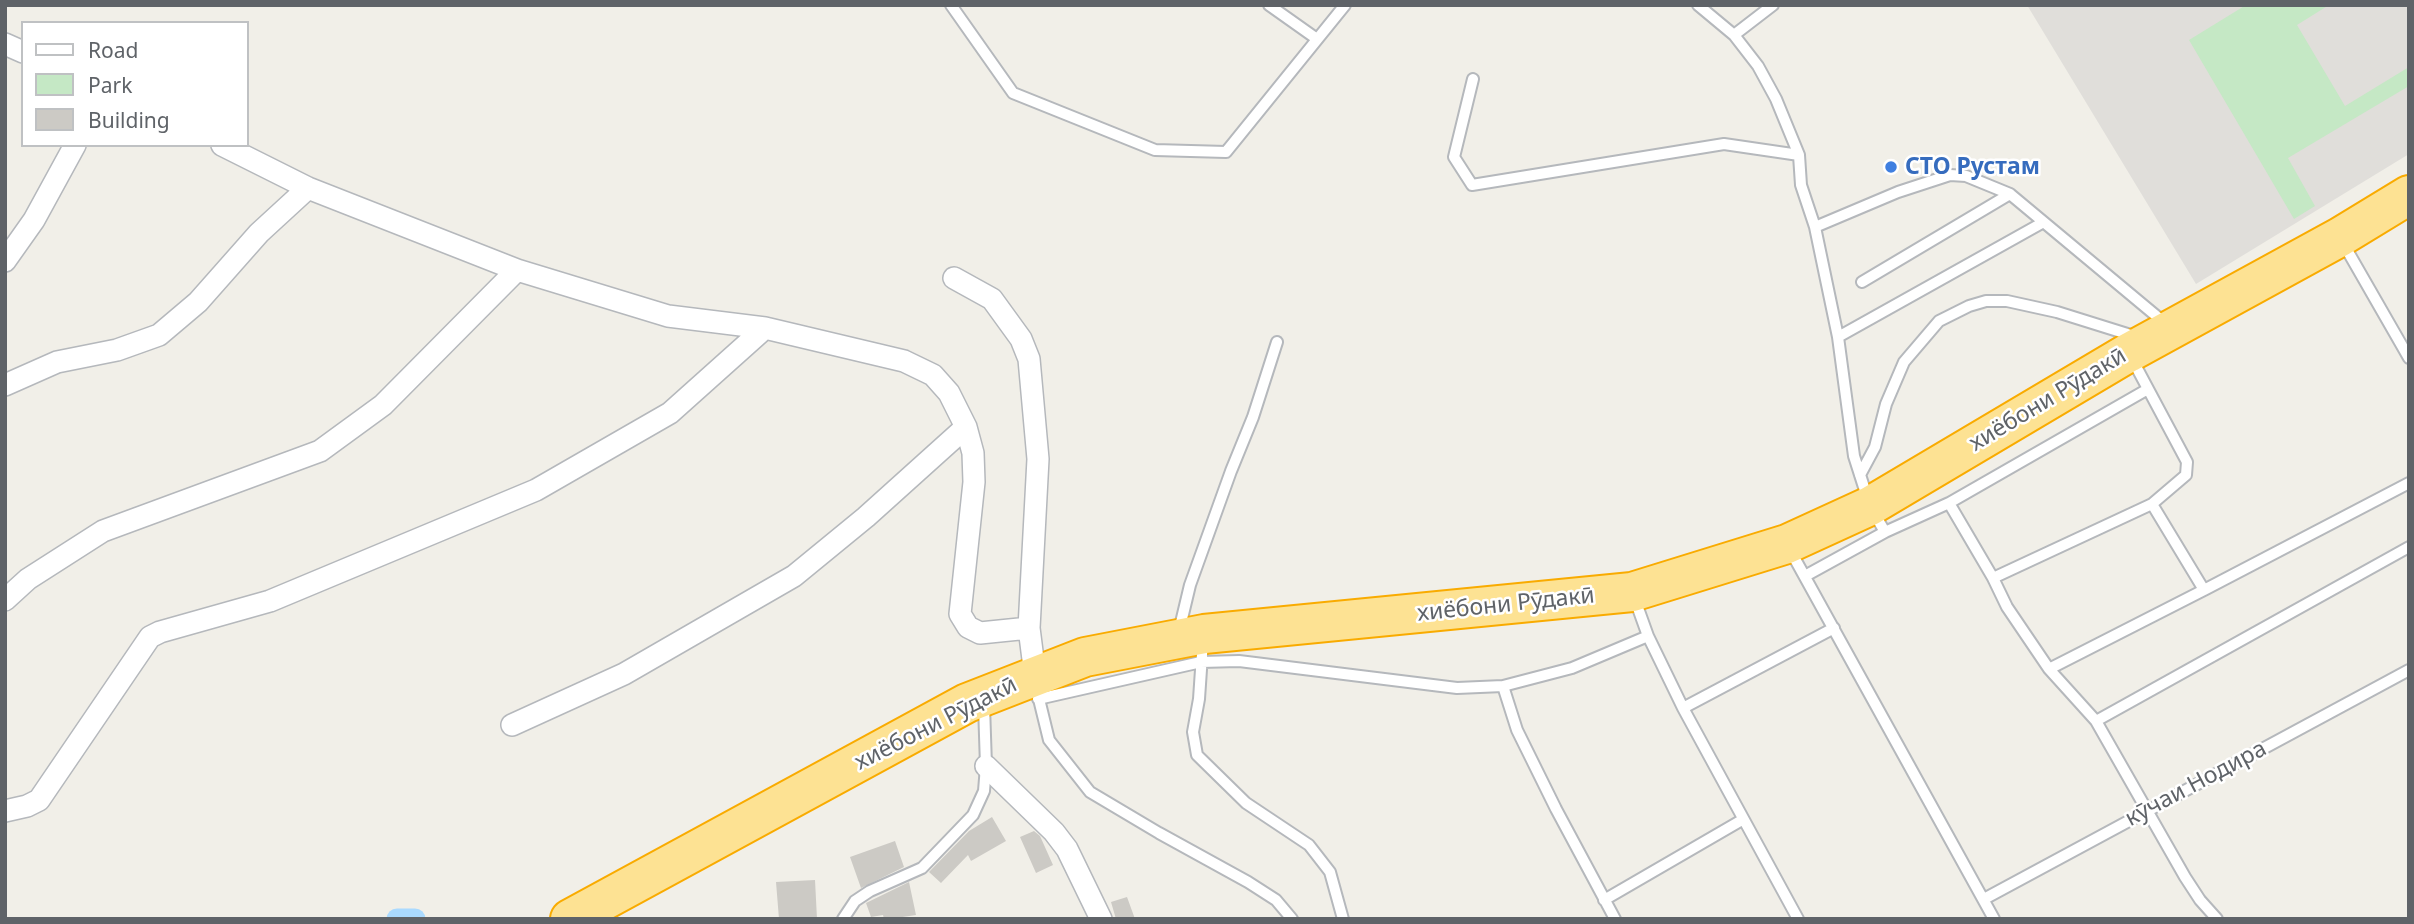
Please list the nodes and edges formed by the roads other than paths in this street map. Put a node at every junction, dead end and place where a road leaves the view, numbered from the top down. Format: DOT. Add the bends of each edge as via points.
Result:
graph roads {
  1 [pos="951,5"];
  2 [pos="1269,5"];
  3 [pos="1345,5"];
  4 [pos="1698,5"];
  5 [pos="1773,5"];
  6 [pos="1734,35"];
  7 [pos="1317,39"];
  8 [pos="5,44"];
  9 [pos="21,51"];
  10 [pos="1473,79"];
  11 [pos="74,147"];
  12 [pos="226,147"];
  13 [pos="1799,155"];
  14 [pos="308,188"];
  15 [pos="2010,194"];
  16 [pos="2409,195"];
  17 [pos="2042,223"];
  18 [pos="1815,227"];
  19 [pos="2340,237"];
  20 [pos="5,261"];
  21 [pos="517,270"];
  22 [pos="954,278"];
  23 [pos="1862,282"];
  24 [pos="765,328"];
  25 [pos="1838,337"];
  26 [pos="2150,340"];
  27 [pos="1277,342"];
  28 [pos="2409,358"];
  29 [pos="5,384"];
  30 [pos="2148,389"];
  31 [pos="966,427"];
  32 [pos="2409,483"];
  33 [pos="1949,503"];
  34 [pos="1872,504"];
  35 [pos="2152,504"];
  36 [pos="2409,547"];
  37 [pos="1796,560"];
  38 [pos="1993,578"];
  39 [pos="2204,590"];
  40 [pos="1632,592"];
  41 [pos="5,600"];
  42 [pos="1029,628"];
  43 [pos="1833,628"];
  44 [pos="1648,636"];
  45 [pos="1194,645"];
  46 [pos="2049,669"];
  47 [pos="2409,670"];
  48 [pos="1503,686"];
  49 [pos="1037,687"];
  50 [pos="984,695"];
  51 [pos="1683,708"];
  52 [pos="2096,722"];
  53 [pos="512,725"];
  54 [pos="986,766"];
  55 [pos="2148,809"];
  56 [pos="5,811"];
  57 [pos="1742,820"];
  58 [pos="1984,899"];
  59 [pos="1604,900"];
  60 [pos="570,919"];
  61 [pos="843,919"];
  62 [pos="1101,919"];
  63 [pos="1292,919"];
  64 [pos="1343,919"];
  65 [pos="1615,919"];
  66 [pos="1798,919"];
  67 [pos="1994,919"];
  68 [pos="2217,919"];
  1 -- 7 [label="lane" via="1013,93 1155,150 1226,152"];
  2 -- 7 [label="lane"];
  3 -- 7 [label="lane"];
  4 -- 6 [label="lane"];
  5 -- 6 [label="lane"];
  6 -- 13 [label="lane" via="1776,99"];
  8 -- 9 [label="street"];
  10 -- 13 [label="lane" via="1454,157 1472,185 1724,144"];
  11 -- 20 [label="street" via="34,220"];
  12 -- 14 [label="street"];
  13 -- 18 [label="lane" via="1801,185"];
  14 -- 21 [label="street"];
  14 -- 29 [label="street" via="259,233 198,302 159,335 117,350 57,362"];
  15 -- 17 [label="lane"];
  15 -- 18 [label="lane" via="1965,176 1950,175"];
  15 -- 23 [label="lane"];
  16 -- 19 [label="highway, хиёбони Рӯдакӣ"];
  17 -- 25 [label="lane"];
  17 -- 26 [label="lane"];
  18 -- 25 [label="lane"];
  19 -- 26 [label="highway, хиёбони Рӯдакӣ"];
  19 -- 28 [label="lane"];
  21 -- 24 [label="street" via="668,316"];
  21 -- 41 [label="street" via="383,405 320,451 103,531 28,579"];
  22 -- 42 [label="street" via="992,299 1016,330 1029,359 1038,459"];
  24 -- 31 [label="street" via="904,361 933,375 949,393"];
  24 -- 56 [label="street" via="670,413 536,490 270,601 150,637 39,800"];
  25 -- 34 [label="lane" via="1854,456"];
  26 -- 30 [label="lane"];
  26 -- 34 [label="highway, хиёбони Рӯдакӣ"];
  26 -- 34 [label="lane" via="2007,301 1986,301 1939,321 1904,362 1886,404 1875,447"];
  27 -- 45 [label="lane" via="1190,585"];
  30 -- 33 [label="lane"];
  30 -- 35 [label="lane" via="2188,469"];
  31 -- 42 [label="street" via="974,482 960,614 968,627 980,633"];
  31 -- 53 [label="street" via="794,576 624,674"];
  32 -- 39 [label="lane"];
  33 -- 34 [label="lane"];
  33 -- 38 [label="lane"];
  34 -- 37 [label="highway, хиёбони Рӯдакӣ"];
  35 -- 38 [label="lane"];
  35 -- 39 [label="lane"];
  36 -- 52 [label="lane"];
  37 -- 40 [label="highway, хиёбони Рӯдакӣ"];
  37 -- 43 [label="lane"];
  38 -- 46 [label="lane"];
  39 -- 46 [label="lane"];
  40 -- 44 [label="lane"];
  40 -- 45 [label="highway, хиёбони Рӯдакӣ"];
  42 -- 49 [label="street"];
  43 -- 51 [label="lane"];
  43 -- 58 [label="lane"];
  44 -- 48 [label="lane" via="1572,668"];
  44 -- 51 [label="lane"];
  45 -- 48 [label="lane" via="1239,661 1457,688"];
  45 -- 49 [label="highway, хиёбони Рӯдакӣ" via="1085,657"];
  45 -- 64 [label="lane" via="1197,755 1246,803 1308,845 1330,872"];
  46 -- 52 [label="lane"];
  47 -- 55 [label="lane, кӯчаи Нодира"];
  48 -- 59 [label="lane" via="1517,730"];
  49 -- 50 [label="highway, хиёбони Рӯдакӣ"];
  49 -- 63 [label="lane" via="1049,740 1090,792 1248,882 1276,900"];
  50 -- 54 [label="lane"];
  50 -- 60 [label="highway, хиёбони Рӯдакӣ"];
  51 -- 57 [label="lane"];
  52 -- 55 [label="lane"];
  54 -- 61 [label="lane" via="984,791 974,815 922,867 870,891 855,901"];
  54 -- 62 [label="street" via="1068,849"];
  55 -- 58 [label="lane, кӯчаи Нодира"];
  55 -- 68 [label="lane" via="2200,900"];
  57 -- 59 [label="lane"];
  57 -- 66 [label="lane"];
  58 -- 67 [label="lane"];
  59 -- 65 [label="lane"];
}
